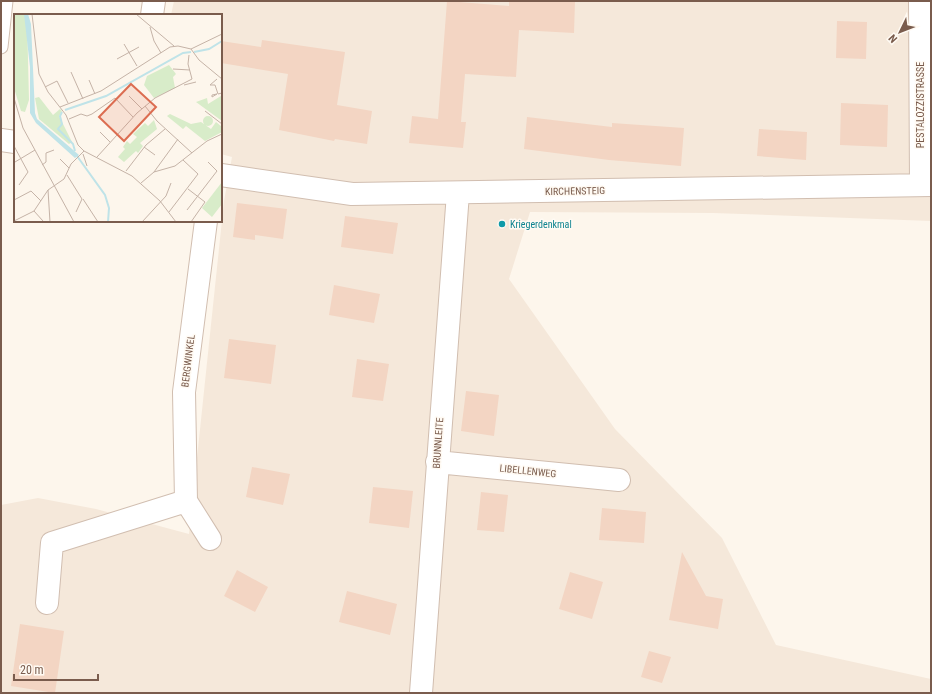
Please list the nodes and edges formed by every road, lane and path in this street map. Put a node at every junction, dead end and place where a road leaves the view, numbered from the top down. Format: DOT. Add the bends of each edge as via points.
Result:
graph roads {
  1 [pos="6,1"];
  2 [pos="154,1"];
  3 [pos="920,1"];
  4 [pos="152,14"];
  5 [pos="1,47"];
  6 [pos="1,140"];
  7 [pos="14,142"];
  8 [pos="222,175"];
  9 [pos="926,185"];
  10 [pos="458,193"];
  11 [pos="206,222"];
  12 [pos="437,462"];
  13 [pos="619,480"];
  14 [pos="186,501"];
  15 [pos="210,539"];
  16 [pos="47,603"];
  17 [pos="421,693"];
  1 -- 5 [label="lane"];
  2 -- 4 [label="street"];
  3 -- 9 [label="street, PESTALOZZISTRASSE"];
  6 -- 7 [label="street"];
  8 -- 10 [label="street, KIRCHENSTEIG" via="352,194"];
  9 -- 10 [label="street, KIRCHENSTEIG"];
  10 -- 12 [label="street, BRUNNLEITE"];
  11 -- 14 [label="street, BERGWINKEL" via="184,392"];
  12 -- 13 [label="street, LIBELLENWEG"];
  12 -- 17 [label="street, BRUNNLEITE"];
  14 -- 15 [label="street"];
  14 -- 16 [label="street" via="52,543"];
}
